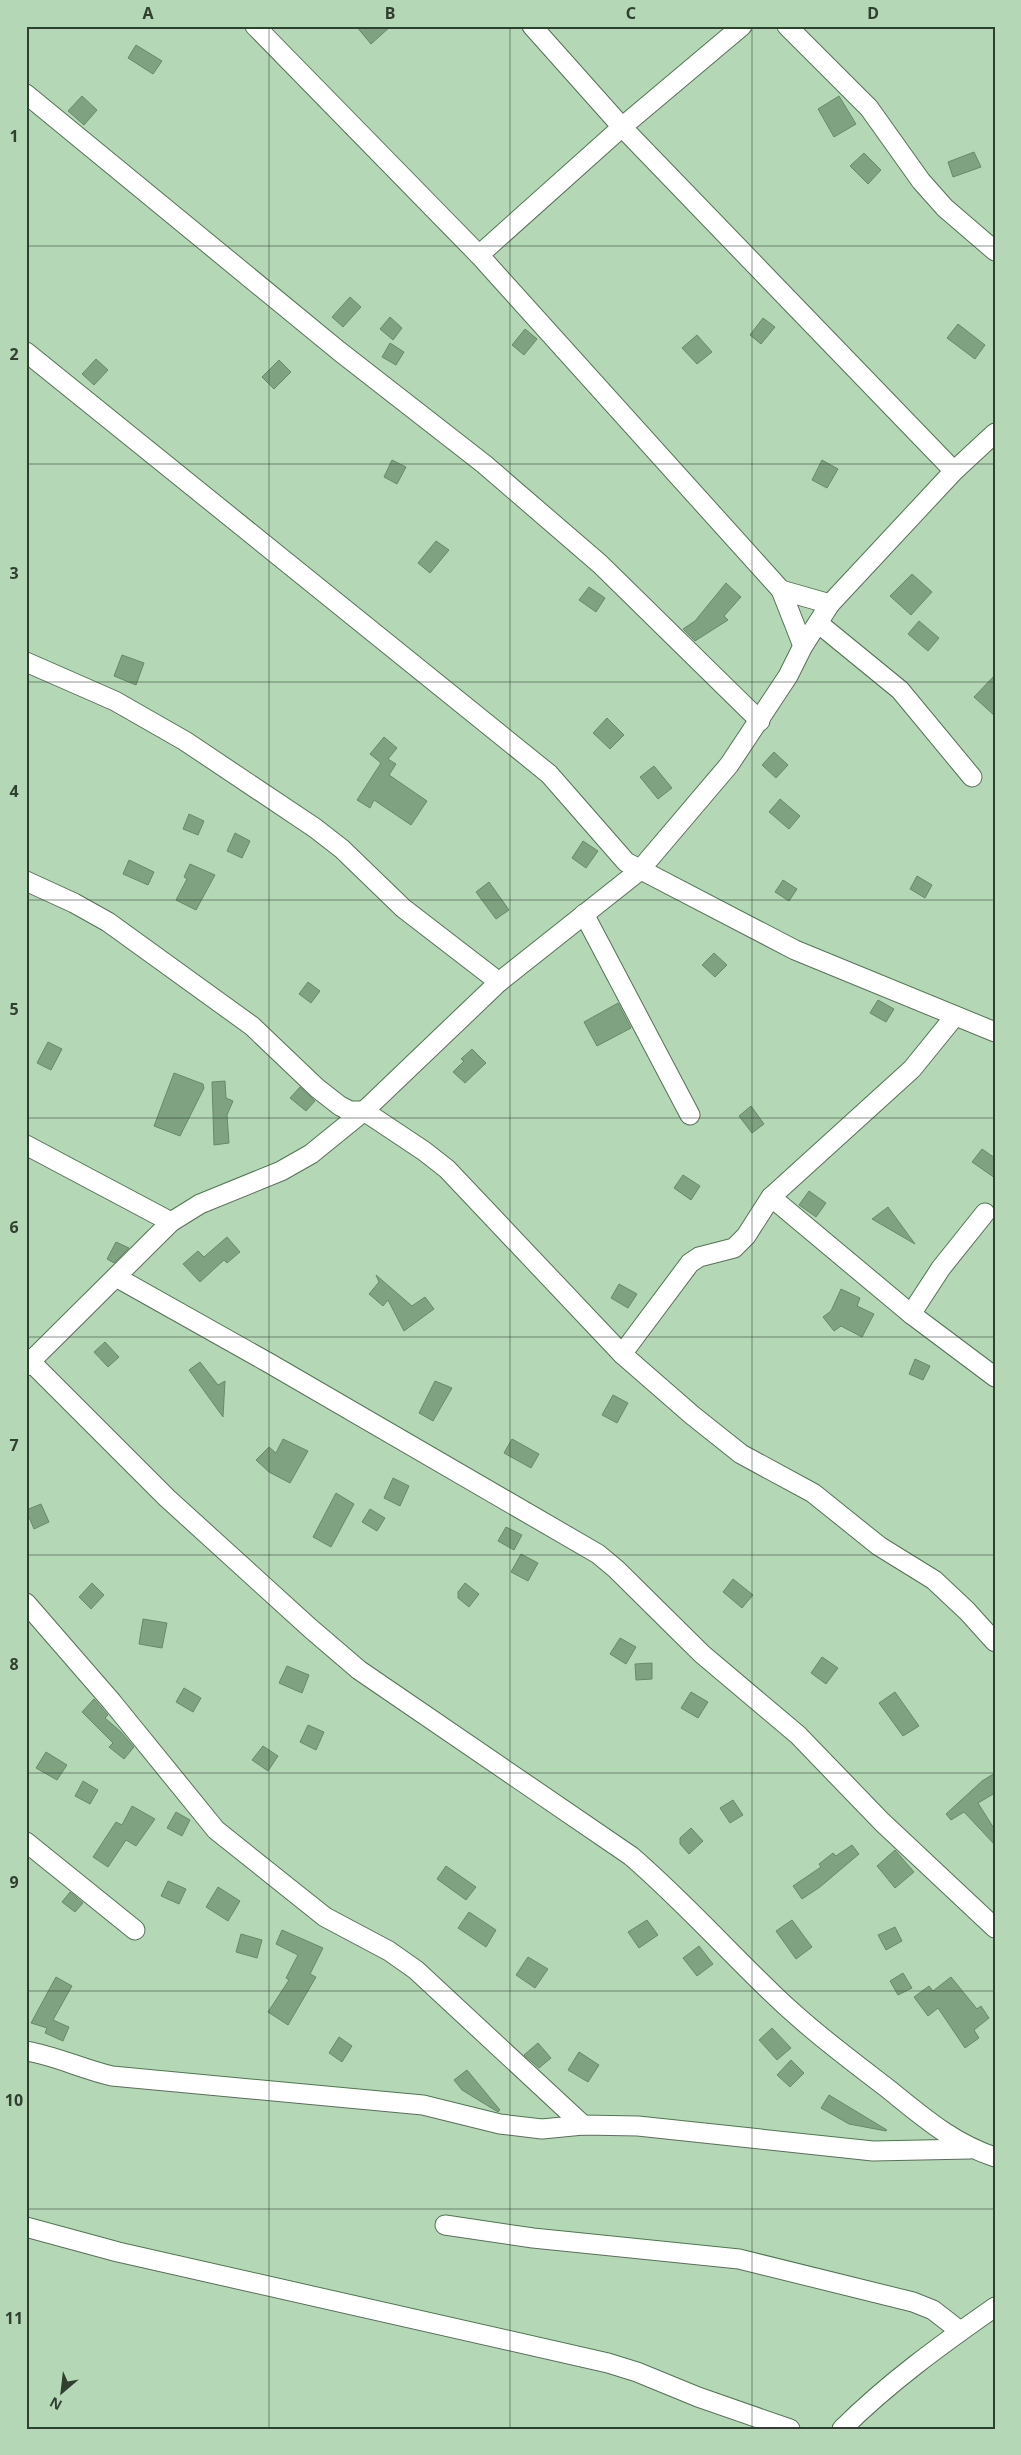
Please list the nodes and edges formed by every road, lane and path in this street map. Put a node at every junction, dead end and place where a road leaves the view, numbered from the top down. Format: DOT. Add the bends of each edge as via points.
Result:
graph roads {
  1 [pos="255,26"];
  2 [pos="532,26"];
  3 [pos="742,26"];
  4 [pos="787,26"];
  5 [pos="26,94"];
  6 [pos="622,127"];
  7 [pos="995,250"];
  8 [pos="479,255"];
  9 [pos="26,352"];
  10 [pos="995,433"];
  11 [pos="954,471"];
  12 [pos="781,590"];
  13 [pos="830,604"];
  14 [pos="818,623"];
  15 [pos="803,646"];
  16 [pos="26,662"];
  17 [pos="760,721"];
  18 [pos="972,777"];
  19 [pos="639,871"];
  20 [pos="26,881"];
  21 [pos="584,914"];
  22 [pos="499,982"];
  23 [pos="955,1016"];
  24 [pos="995,1032"];
  25 [pos="364,1111"];
  26 [pos="690,1115"];
  27 [pos="26,1145"];
  28 [pos="771,1198"];
  29 [pos="985,1213"];
  30 [pos="171,1222"];
  31 [pos="116,1277"];
  32 [pos="912,1314"];
  33 [pos="622,1354"];
  34 [pos="29,1364"];
  35 [pos="995,1378"];
  36 [pos="26,1603"];
  37 [pos="995,1642"];
  38 [pos="26,1842"];
  39 [pos="995,1928"];
  40 [pos="136,1930"];
  41 [pos="26,2050"];
  42 [pos="583,2125"];
  43 [pos="970,2149"];
  44 [pos="995,2157"];
  45 [pos="445,2225"];
  46 [pos="26,2227"];
  47 [pos="995,2307"];
  48 [pos="960,2331"];
  49 [pos="790,2429"];
  50 [pos="842,2429"];
  1 -- 8 [label="street"];
  2 -- 6 [label="street"];
  3 -- 6 [label="street"];
  4 -- 7 [label="street" via="869,108 921,181 945,208"];
  5 -- 17 [label="street" via="339,351 484,464 600,564"];
  6 -- 8 [label="street"];
  6 -- 11 [label="street"];
  8 -- 12 [label="street"];
  9 -- 19 [label="street" via="549,774 616,852"];
  10 -- 11 [label="street"];
  11 -- 13 [label="street"];
  12 -- 13 [label="street"];
  12 -- 15 [label="street"];
  13 -- 14 [label="street"];
  14 -- 15 [label="street"];
  14 -- 18 [label="street" via="900,690"];
  15 -- 17 [label="street"];
  16 -- 22 [label="street" via="115,701 185,741 290,812 342,850 403,908"];
  17 -- 19 [label="street" via="729,764"];
  19 -- 21 [label="street"];
  19 -- 23 [label="street" via="795,950"];
  20 -- 25 [label="street" via="108,922 252,1026 340,1106 350,1111"];
  21 -- 22 [label="street"];
  21 -- 26 [label="street"];
  22 -- 25 [label="street"];
  23 -- 24 [label="street"];
  23 -- 28 [label="street" via="912,1069"];
  25 -- 30 [label="street" via="311,1154 282,1171 200,1204"];
  25 -- 33 [label="street" via="447,1169"];
  27 -- 30 [label="street"];
  28 -- 32 [label="street"];
  28 -- 33 [label="street" via="746,1236 734,1248 699,1257 690,1263"];
  29 -- 32 [label="street" via="941,1268"];
  30 -- 31 [label="street"];
  31 -- 34 [label="street"];
  31 -- 39 [label="street" via="598,1554 702,1654 798,1735 882,1822"];
  32 -- 35 [label="street"];
  33 -- 37 [label="street" via="741,1454 813,1493 898,1559 934,1580"];
  34 -- 43 [label="street" via="167,1498 359,1670 631,1856 663,1883 774,1995 818,2034 941,2131"];
  36 -- 42 [label="street" via="216,1830 325,1917 389,1951 416,1970"];
  38 -- 40 [label="street"];
  41 -- 42 [label="street" via="112,2076 423,2105 500,2124 542,2129"];
  42 -- 43 [label="street" via="638,2126 881,2152"];
  43 -- 44 [label="street"];
  45 -- 48 [label="street" via="532,2238 740,2259 913,2302 932,2310"];
  46 -- 49 [label="street" via="118,2252 608,2363"];
  47 -- 48 [label="street"];
  48 -- 50 [label="street"];
}
